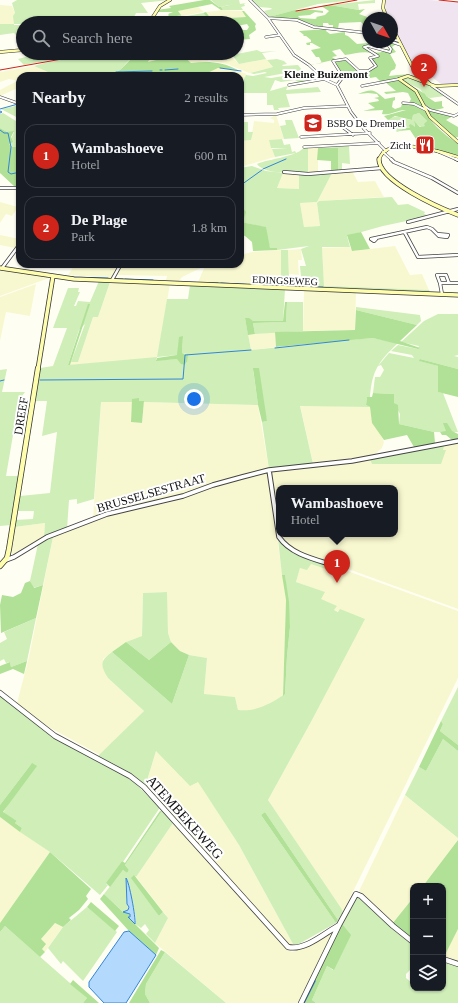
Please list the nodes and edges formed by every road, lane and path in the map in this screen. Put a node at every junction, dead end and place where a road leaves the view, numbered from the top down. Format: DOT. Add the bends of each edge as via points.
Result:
graph roads {
  1 [pos="166,0"];
  2 [pos="170,0"];
  3 [pos="250,0"];
  4 [pos="384,0"];
  5 [pos="385,12"];
  6 [pos="152,16"];
  7 [pos="268,18"];
  8 [pos="362,32"];
  9 [pos="280,35"];
  10 [pos="266,37"];
  11 [pos="399,40"];
  12 [pos="398,43"];
  13 [pos="401,45"];
  14 [pos="366,48"];
  15 [pos="375,48"];
  16 [pos="390,48"];
  17 [pos="16,51"];
  18 [pos="0,52"];
  19 [pos="302,61"];
  20 [pos="298,63"];
  21 [pos="324,79"];
  22 [pos="399,79"];
  23 [pos="289,85"];
  24 [pos="337,85"];
  25 [pos="458,85"];
  26 [pos="362,86"];
  27 [pos="432,86"];
  28 [pos="0,97"];
  29 [pos="16,103"];
  30 [pos="403,103"];
  31 [pos="458,104"];
  32 [pos="423,105"];
  33 [pos="348,106"];
  34 [pos="426,110"];
  35 [pos="458,114"];
  36 [pos="244,115"];
  37 [pos="341,126"];
  38 [pos="370,133"];
  39 [pos="353,134"];
  40 [pos="302,137"];
  41 [pos="458,142"];
  42 [pos="379,143"];
  43 [pos="304,147"];
  44 [pos="385,152"];
  45 [pos="458,159"];
  46 [pos="382,168"];
  47 [pos="284,172"];
  48 [pos="0,188"];
  49 [pos="16,188"];
  50 [pos="458,193"];
  51 [pos="458,209"];
  52 [pos="449,212"];
  53 [pos="458,215"];
  54 [pos="408,222"];
  55 [pos="405,233"];
  56 [pos="438,234"];
  57 [pos="376,239"];
  58 [pos="16,249"];
  59 [pos="458,256"];
  60 [pos="1,268"];
  61 [pos="119,268"];
  62 [pos="53,276"];
  63 [pos="112,280"];
  64 [pos="449,283"];
  65 [pos="458,283"];
  66 [pos="440,284"];
  67 [pos="442,294"];
  68 [pos="458,295"];
  69 [pos="458,441"];
  70 [pos="269,470"];
  71 [pos="276,517"];
  72 [pos="279,537"];
  73 [pos="6,560"];
  74 [pos="0,566"];
  75 [pos="339,567"];
  76 [pos="0,692"];
  77 [pos="339,925"];
  78 [pos="410,940"];
  79 [pos="446,960"];
  80 [pos="458,964"];
  81 [pos="301,1003"];
  1 -- 2 [label="main road"];
  1 -- 6 [label="main road"];
  3 -- 7 [label="street"];
  4 -- 5 [label="main road"];
  7 -- 8 [label="street" via="297,20 314,27"];
  7 -- 9 [label="street"];
  9 -- 10 [label="street"];
  9 -- 19 [label="street" via="294,55"];
  11 -- 13 [label="main road"];
  12 -- 13 [label="street"];
  13 -- 27 [label="main road" via="416,73"];
  14 -- 24 [label="street" via="378,56 370,58 376,66 368,71 359,71 346,59 333,61 343,80"];
  15 -- 16 [label="street" via="390,52"];
  17 -- 18 [label="main road"];
  19 -- 20 [label="street"];
  19 -- 21 [label="street"];
  21 -- 23 [label="street"];
  21 -- 24 [label="street"];
  22 -- 26 [label="street"];
  22 -- 27 [label="main road" via="411,76"];
  22 -- 32 [label="main road" via="416,91"];
  24 -- 33 [label="street"];
  25 -- 27 [label="main road"];
  27 -- 31 [label="street"];
  28 -- 29 [label="street"];
  30 -- 34 [label="street" via="414,104"];
  32 -- 34 [label="main road"];
  32 -- 35 [label="street" via="430,110 455,116"];
  33 -- 36 [label="street" via="301,109 282,114"];
  33 -- 38 [label="street" via="354,119"];
  34 -- 41 [label="main road" via="434,122"];
  37 -- 39 [label="street"];
  38 -- 39 [label="street"];
  38 -- 42 [label="street"];
  39 -- 40 [label="street"];
  42 -- 43 [label="street"];
  42 -- 44 [label="street"];
  44 -- 45 [label="main road" via="407,146 437,151"];
  44 -- 46 [label="main road" via="379,159"];
  44 -- 50 [label="street" via="394,162 432,178"];
  46 -- 47 [label="street" via="316,173"];
  46 -- 52 [label="main road" via="412,195"];
  48 -- 49 [label="street"];
  51 -- 52 [label="street"];
  52 -- 53 [label="main road"];
  52 -- 54 [label="street"];
  55 -- 56 [label="street" via="427,227"];
  55 -- 57 [label="street"];
  55 -- 59 [label="street" via="418,257"];
  58 -- 60 [label="street"];
  60 -- 62 [label="main road, EDINGSEWEG"];
  61 -- 63 [label="street"];
  62 -- 63 [label="main road, EDINGSEWEG"];
  62 -- 73 [label="main road, DREEF"];
  63 -- 67 [label="main road, EDINGSEWEG"];
  64 -- 65 [label="street"];
  64 -- 66 [label="street"];
  64 -- 66 [label="street" via="446,275 439,274 437,275"];
  66 -- 67 [label="street"];
  67 -- 68 [label="main road, EDINGSEWEG"];
  69 -- 70 [label="street, BRUSSELSESTRAAT" via="352,461"];
  70 -- 71 [label="street"];
  70 -- 73 [label="street, BRUSSELSESTRAAT" via="183,496 108,514 47,537"];
  72 -- 75 [label="street" via="281,542 293,550"];
  73 -- 74 [label="main road, BRUSSELSESTRAAT"];
  76 -- 77 [label="street, ATEMBEKEWEG" via="55,736 123,772 144,787 288,947 299,947"];
  77 -- 78 [label="street" via="356,894"];
  77 -- 81 [label="street"];
  79 -- 80 [label="street"];
}
